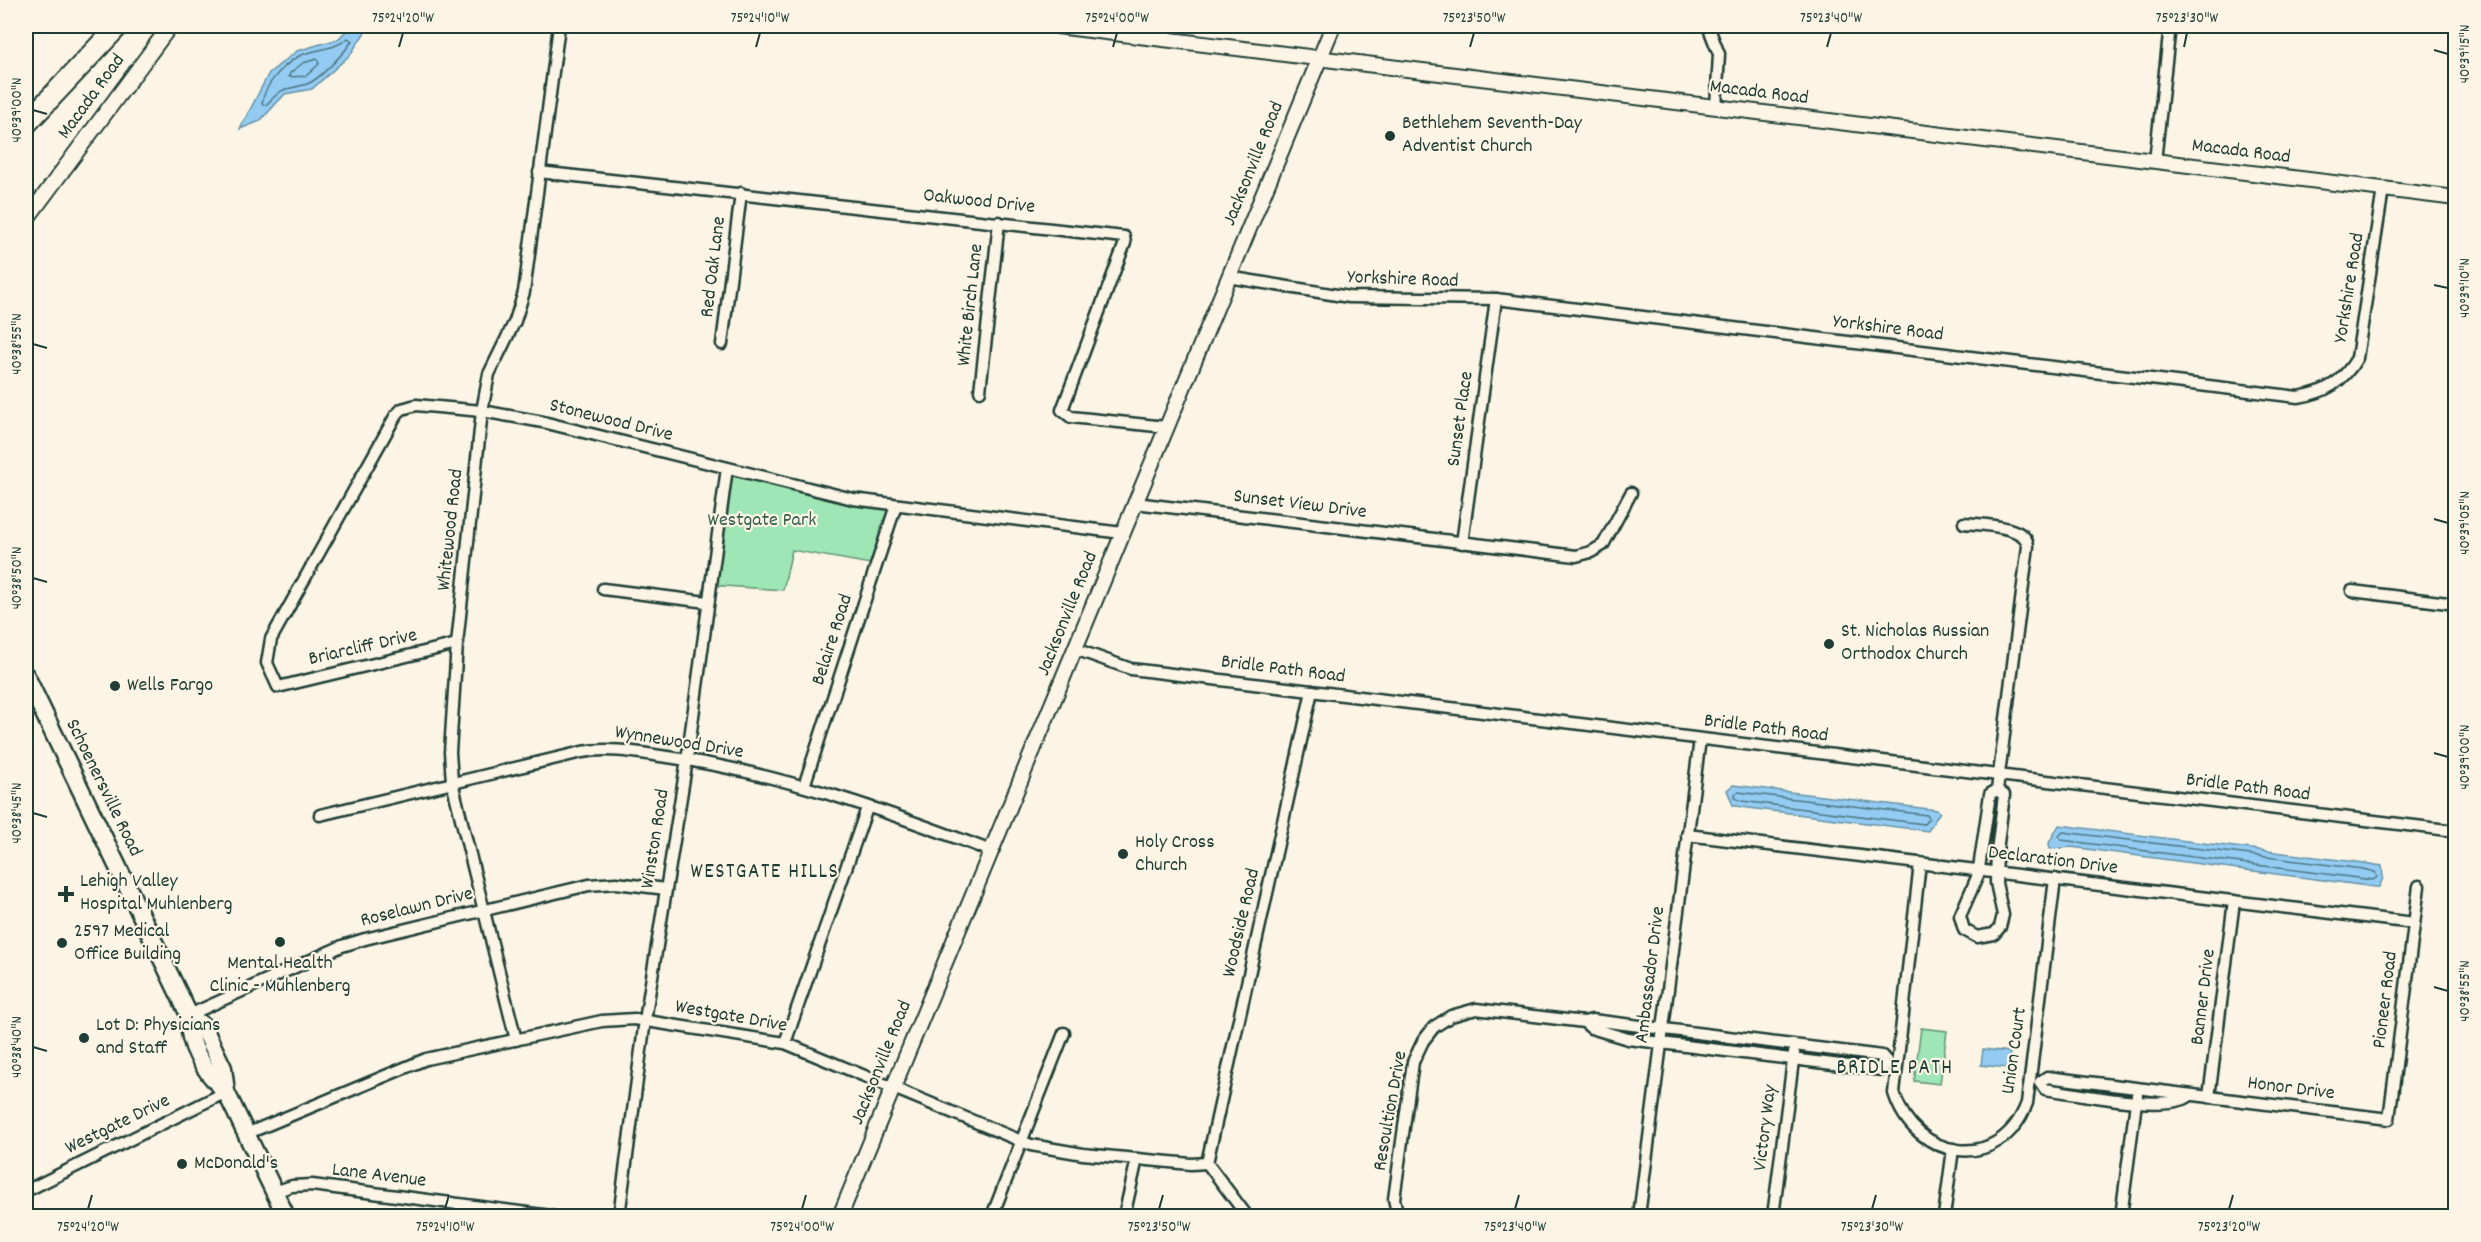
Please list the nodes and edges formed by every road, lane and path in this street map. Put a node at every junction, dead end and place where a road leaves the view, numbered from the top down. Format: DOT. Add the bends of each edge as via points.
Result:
graph roads {
  1 [pos="118,26"];
  2 [pos="170,26"];
  3 [pos="559,26"];
  4 [pos="1057,26"];
  5 [pos="1333,26"];
  6 [pos="1708,26"];
  7 [pos="2170,26"];
  8 [pos="1320,57"];
  9 [pos="1716,107"];
  10 [pos="26,124"];
  11 [pos="2155,161"];
  12 [pos="539,172"];
  13 [pos="2383,189"];
  14 [pos="741,194"];
  15 [pos="2456,198"];
  16 [pos="26,220"];
  17 [pos="999,222"];
  18 [pos="1228,277"];
  19 [pos="1496,299"];
  20 [pos="722,344"];
  21 [pos="980,391"];
  22 [pos="482,411"];
  23 [pos="1166,427"];
  24 [pos="727,468"];
  25 [pos="1631,493"];
  26 [pos="1135,503"];
  27 [pos="896,505"];
  28 [pos="1964,523"];
  29 [pos="1122,533"];
  30 [pos="1462,543"];
  31 [pos="603,589"];
  32 [pos="2352,591"];
  33 [pos="707,602"];
  34 [pos="2456,604"];
  35 [pos="457,644"];
  36 [pos="1075,649"];
  37 [pos="26,676"];
  38 [pos="278,687"];
  39 [pos="1312,691"];
  40 [pos="1700,739"];
  41 [pos="687,760"];
  42 [pos="2000,775"];
  43 [pos="452,782"];
  44 [pos="804,786"];
  45 [pos="1997,790"];
  46 [pos="867,808"];
  47 [pos="320,815"];
  48 [pos="2456,831"];
  49 [pos="1687,835"];
  50 [pos="991,851"];
  51 [pos="1920,862"];
  52 [pos="1979,869"];
  53 [pos="1997,872"];
  54 [pos="2055,879"];
  55 [pos="2419,886"];
  56 [pos="666,889"];
  57 [pos="2234,901"];
  58 [pos="484,910"];
  59 [pos="2414,923"];
  60 [pos="189,1015"];
  61 [pos="645,1020"];
  62 [pos="1584,1022"];
  63 [pos="1663,1029"];
  64 [pos="1064,1033"];
  65 [pos="516,1040"];
  66 [pos="785,1043"];
  67 [pos="1661,1043"];
  68 [pos="1795,1045"];
  69 [pos="1793,1059"];
  70 [pos="1892,1064"];
  71 [pos="2035,1081"];
  72 [pos="2138,1087"];
  73 [pos="892,1089"];
  74 [pos="226,1092"];
  75 [pos="2189,1096"];
  76 [pos="2209,1097"];
  77 [pos="2136,1101"];
  78 [pos="2389,1119"];
  79 [pos="246,1134"];
  80 [pos="1023,1143"];
  81 [pos="1953,1149"];
  82 [pos="1137,1159"];
  83 [pos="1207,1163"];
  84 [pos="26,1191"];
  85 [pos="274,1192"];
  86 [pos="286,1216"];
  87 [pos="551,1216"];
  88 [pos="619,1216"];
  89 [pos="840,1216"];
  90 [pos="992,1216"];
  91 [pos="1124,1216"];
  92 [pos="1247,1216"];
  93 [pos="1398,1216"];
  94 [pos="1639,1216"];
  95 [pos="1773,1216"];
  96 [pos="1944,1216"];
  97 [pos="2121,1216"];
  1 -- 10 [label="highway"];
  2 -- 16 [label="street, Macada Road"];
  3 -- 12 [label="street, Whitewood Road"];
  4 -- 8 [label="street, Macada Road"];
  5 -- 8 [label="street, Jacksonville Road"];
  6 -- 9 [label="street" via="1719,54"];
  7 -- 11 [label="street"];
  8 -- 9 [label="street, Macada Road"];
  8 -- 18 [label="street, Jacksonville Road"];
  9 -- 11 [label="street, Macada Road"];
  11 -- 13 [label="street, Macada Road"];
  12 -- 14 [label="street, Oakwood Drive"];
  12 -- 22 [label="street, Whitewood Road" via="520,307 489,374"];
  13 -- 15 [label="street, Macada Road"];
  13 -- 19 [label="street, Yorkshire Road" via="2357,358 2334,385 2298,397"];
  14 -- 17 [label="street, Oakwood Drive"];
  14 -- 20 [label="street, Red Oak Lane"];
  17 -- 21 [label="street, White Birch Lane"];
  17 -- 23 [label="street, Oakwood Drive" via="1124,237 1062,410 1071,417"];
  18 -- 19 [label="street, Yorkshire Road" via="1349,297"];
  18 -- 23 [label="street, Jacksonville Road"];
  19 -- 30 [label="street, Sunset Place"];
  22 -- 24 [label="street, Stonewood Drive" via="543,422"];
  22 -- 35 [label="street, Whitewood Road"];
  22 -- 38 [label="street, Stonewood Drive" via="416,405 396,415 271,639 267,663"];
  23 -- 26 [label="street, Jacksonville Road"];
  24 -- 27 [label="street, Stonewood Drive" via="853,499"];
  24 -- 33 [label="street, Winston Road"];
  25 -- 30 [label="street, Sunset View Drive" via="1604,545 1591,552 1554,555"];
  26 -- 29 [label="street, Jacksonville Road"];
  26 -- 30 [label="street, Sunset View Drive"];
  27 -- 29 [label="street, Stonewood Drive"];
  27 -- 44 [label="street, Belaire Road"];
  28 -- 42 [label="street" via="2018,531 2028,541"];
  29 -- 36 [label="street, Jacksonville Road"];
  31 -- 33 [label="street"];
  32 -- 34 [label="street"];
  33 -- 41 [label="street, Winston Road"];
  35 -- 38 [label="street, Briarcliff Drive"];
  35 -- 43 [label="street, Whitewood Road" via="450,752"];
  36 -- 39 [label="street, Bridle Path Road" via="1131,669"];
  36 -- 50 [label="street, Jacksonville Road"];
  37 -- 60 [label="main road, Schoenersville Road"];
  39 -- 40 [label="street, Bridle Path Road"];
  39 -- 83 [label="street, Woodside Road"];
  40 -- 42 [label="street, Bridle Path Road"];
  40 -- 49 [label="street, Ambassador Drive"];
  41 -- 43 [label="street, Wynnewood Drive" via="593,750"];
  41 -- 44 [label="street, Wynnewood Drive"];
  41 -- 56 [label="street, Winston Road"];
  42 -- 45 [label="street"];
  42 -- 48 [label="street, Bridle Path Road"];
  43 -- 47 [label="street, Wynnewood Drive"];
  43 -- 58 [label="street, Whitewood Road"];
  44 -- 46 [label="street, Wynnewood Drive"];
  45 -- 52 [label="street" via="1990,794"];
  45 -- 53 [label="street" via="2004,795"];
  46 -- 50 [label="street, Wynnewood Drive"];
  46 -- 66 [label="street"];
  49 -- 51 [label="street, Declaration Drive"];
  49 -- 63 [label="street, Ambassador Drive"];
  50 -- 73 [label="street, Jacksonville Road"];
  51 -- 52 [label="street, Declaration Drive"];
  51 -- 70 [label="street, Union Court"];
  52 -- 53 [label="street, Declaration Drive"];
  52 -- 53 [label="street" via="1960,916 1964,930 1977,937 1991,936 2001,924"];
  53 -- 54 [label="street, Declaration Drive"];
  54 -- 57 [label="street, Declaration Drive"];
  54 -- 71 [label="street, Union Court"];
  55 -- 59 [label="street, Pioneer Road"];
  56 -- 58 [label="street, Roselawn Drive" via="601,883"];
  56 -- 61 [label="street, Winston Road"];
  57 -- 59 [label="street, Declaration Drive"];
  57 -- 76 [label="street, Banner Drive"];
  58 -- 60 [label="street, Roselawn Drive" via="342,946"];
  58 -- 65 [label="street, Whitewood Road"];
  59 -- 78 [label="street, Pioneer Road"];
  60 -- 74 [label="main road, Schoenersville Road" via="203,1026 223,1068"];
  61 -- 65 [label="street, Westgate Drive" via="602,1021"];
  61 -- 66 [label="street, Westgate Drive"];
  61 -- 88 [label="street, Winston Road"];
  62 -- 63 [label="street, Resoultion Drive"];
  62 -- 67 [label="street, Resoultion Drive" via="1612,1035"];
  62 -- 93 [label="street, Resoultion Drive" via="1476,1009 1451,1016 1430,1031 1413,1062 1394,1199"];
  63 -- 67 [label="street, Ambassador Drive"];
  63 -- 68 [label="street, Resoultion Drive"];
  64 -- 80 [label="street"];
  65 -- 79 [label="street, Westgate Drive" via="402,1067"];
  66 -- 73 [label="street, Westgate Drive"];
  67 -- 69 [label="street, Resoultion Drive"];
  67 -- 94 [label="street, Ambassador Drive"];
  68 -- 69 [label="street, Victory Way"];
  68 -- 70 [label="street, Resoultion Drive" via="1882,1056"];
  69 -- 70 [label="street, Resoultion Drive" via="1882,1070"];
  69 -- 95 [label="street, Victory Way"];
  70 -- 81 [label="street, Union Court" via="1894,1093 1910,1126 1928,1141"];
  71 -- 72 [label="street, Honor Drive" via="2047,1077"];
  71 -- 77 [label="street, Honor Drive" via="2045,1089"];
  71 -- 81 [label="street, Union Court" via="2025,1107 2003,1136 1978,1148"];
  72 -- 75 [label="street, Honor Drive" via="2185,1092"];
  72 -- 77 [label="street"];
  73 -- 80 [label="street, Westgate Drive"];
  73 -- 89 [label="street, Jacksonville Road"];
  74 -- 79 [label="main road, Schoenersville Road"];
  74 -- 84 [label="street, Westgate Drive"];
  75 -- 76 [label="street, Honor Drive"];
  75 -- 77 [label="street, Honor Drive" via="2159,1104"];
  76 -- 78 [label="street, Honor Drive"];
  77 -- 97 [label="street"];
  79 -- 85 [label="main road, Schoenersville Road"];
  80 -- 82 [label="street, Westgate Drive"];
  80 -- 90 [label="street"];
  81 -- 96 [label="street"];
  82 -- 83 [label="street, Westgate Drive"];
  82 -- 91 [label="street"];
  83 -- 92 [label="street"];
  85 -- 86 [label="main road, Schoenersville Road"];
  85 -- 87 [label="street, Lane Avenue" via="312,1185"];
}
